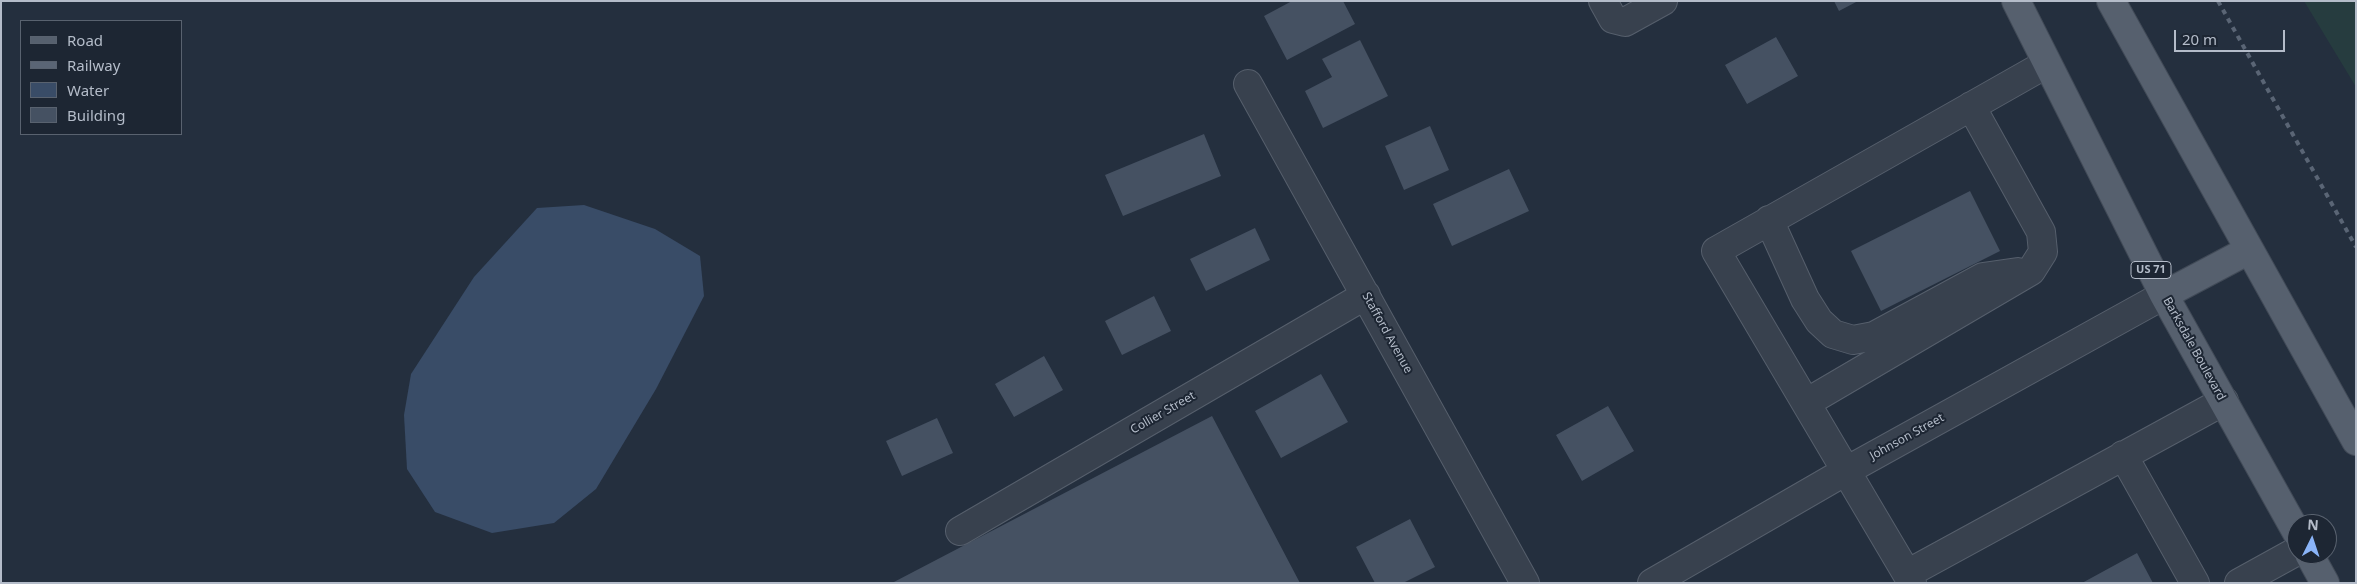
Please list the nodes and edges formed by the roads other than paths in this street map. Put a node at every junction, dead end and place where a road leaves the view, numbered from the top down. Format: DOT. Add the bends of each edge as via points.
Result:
graph roads {
  1 [pos="1603,1"];
  2 [pos="1663,1"];
  3 [pos="2016,1"];
  4 [pos="2111,1"];
  5 [pos="2046,64"];
  6 [pos="1248,84"];
  7 [pos="1972,106"];
  8 [pos="1769,220"];
  9 [pos="2249,250"];
  10 [pos="2031,271"];
  11 [pos="1366,295"];
  12 [pos="2164,296"];
  13 [pos="2224,401"];
  14 [pos="1806,403"];
  15 [pos="2356,441"];
  16 [pos="2124,455"];
  17 [pos="1846,471"];
  18 [pos="2287,515"];
  19 [pos="960,532"];
  20 [pos="2287,557"];
  21 [pos="2314,564"];
  22 [pos="1910,579"];
  23 [pos="1525,583"];
  24 [pos="1652,583"];
  25 [pos="2195,583"];
  26 [pos="2239,583"];
  27 [pos="2325,583"];
  1 -- 2 [label="street" via="1613,19 1625,22"];
  3 -- 5 [label="main road, Barksdale Boulevard / US 71"];
  4 -- 9 [label="main road"];
  5 -- 7 [label="street"];
  5 -- 12 [label="main road, Barksdale Boulevard / US 71"];
  6 -- 11 [label="street, Stafford Avenue"];
  7 -- 8 [label="street"];
  7 -- 10 [label="street" via="2042,232 2043,252"];
  8 -- 10 [label="street" via="1805,299 1819,321 1833,334 1853,340 1874,336 1983,277"];
  8 -- 14 [label="street" via="1716,251"];
  9 -- 12 [label="main road"];
  9 -- 15 [label="main road"];
  10 -- 14 [label="street"];
  11 -- 19 [label="street, Collier Street"];
  11 -- 23 [label="street, Stafford Avenue"];
  12 -- 13 [label="main road, Barksdale Boulevard / US 71"];
  12 -- 17 [label="street, Johnson Street"];
  13 -- 16 [label="street"];
  13 -- 18 [label="main road, Barksdale Boulevard / US 71"];
  14 -- 17 [label="street"];
  16 -- 22 [label="street"];
  16 -- 25 [label="street"];
  17 -- 22 [label="street"];
  17 -- 24 [label="street, Johnson Street"];
  20 -- 26 [label="street"];
  21 -- 27 [label="main road"];
}
